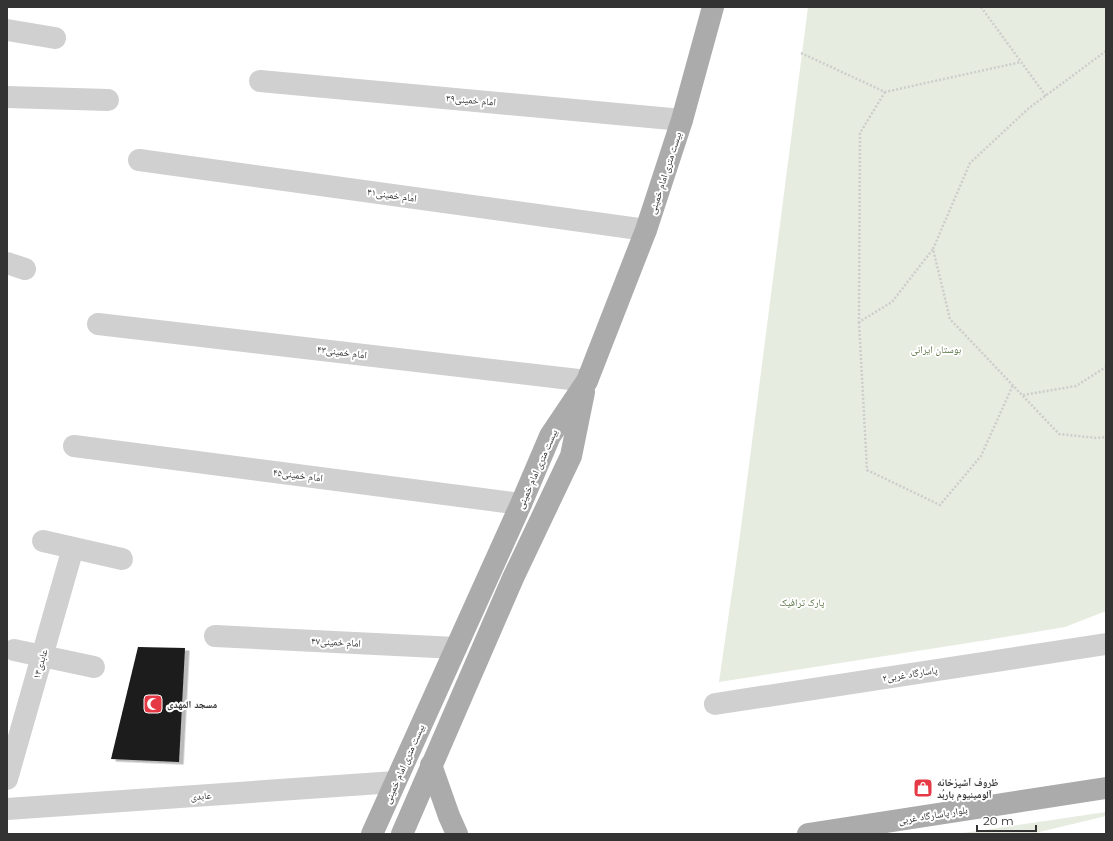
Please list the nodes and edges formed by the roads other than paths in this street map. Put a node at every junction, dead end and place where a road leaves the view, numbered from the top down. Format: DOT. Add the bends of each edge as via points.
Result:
graph roads {
  1 [pos="713,7"];
  2 [pos="7,30"];
  3 [pos="55,38"];
  4 [pos="260,80"];
  5 [pos="7,97"];
  6 [pos="108,100"];
  7 [pos="682,120"];
  8 [pos="138,160"];
  9 [pos="646,230"];
  10 [pos="98,324"];
  11 [pos="587,381"];
  12 [pos="74,446"];
  13 [pos="521,504"];
  14 [pos="43,541"];
  15 [pos="73,548"];
  16 [pos="122,559"];
  17 [pos="215,636"];
  18 [pos="1106,644"];
  19 [pos="456,648"];
  20 [pos="14,650"];
  21 [pos="42,656"];
  22 [pos="94,667"];
  23 [pos="714,704"];
  24 [pos="431,765"];
  25 [pos="7,779"];
  26 [pos="395,782"];
  27 [pos="1106,788"];
  28 [pos="7,810"];
  29 [pos="383,811"];
  30 [pos="356,834"];
  31 [pos="372,834"];
  32 [pos="402,834"];
  33 [pos="457,834"];
  34 [pos="808,834"];
  1 -- 7 [label="main road, بیست متری امام خمینی"];
  2 -- 3 [label="street"];
  4 -- 7 [label="street, امام خمینی۳۹"];
  5 -- 6 [label="street"];
  7 -- 9 [label="main road, بیست متری امام خمینی"];
  8 -- 9 [label="street, امام خمینی۴۱"];
  9 -- 11 [label="main road, بیست متری امام خمینی"];
  10 -- 11 [label="street, امام خمینی۴۳"];
  11 -- 13 [label="main road, بیست متری امام خمینی" via="550,436"];
  11 -- 24 [label="main road" via="571,456 513,578"];
  12 -- 13 [label="street, امام خمینی۴۵"];
  13 -- 19 [label="main road, بیست متری امام خمینی"];
  14 -- 15 [label="street"];
  15 -- 16 [label="street"];
  15 -- 21 [label="street, عابدی۱۳"];
  17 -- 19 [label="street, امام خمینی۴۷"];
  18 -- 23 [label="street, پاسارگاد غربی۲"];
  19 -- 26 [label="main road, بیست متری امام خمینی"];
  20 -- 21 [label="street"];
  21 -- 22 [label="street"];
  21 -- 25 [label="street, عابدی۱۳"];
  24 -- 32 [label="main road"];
  24 -- 33 [label="main road"];
  26 -- 28 [label="street, عابدی"];
  26 -- 29 [label="main road, بیست متری امام خمینی"];
  27 -- 34 [label="main road, بلوار پاسارگاد غربی"];
  29 -- 30 [label="main road"];
  29 -- 31 [label="main road, بیست متری امام خمینی"];
}
